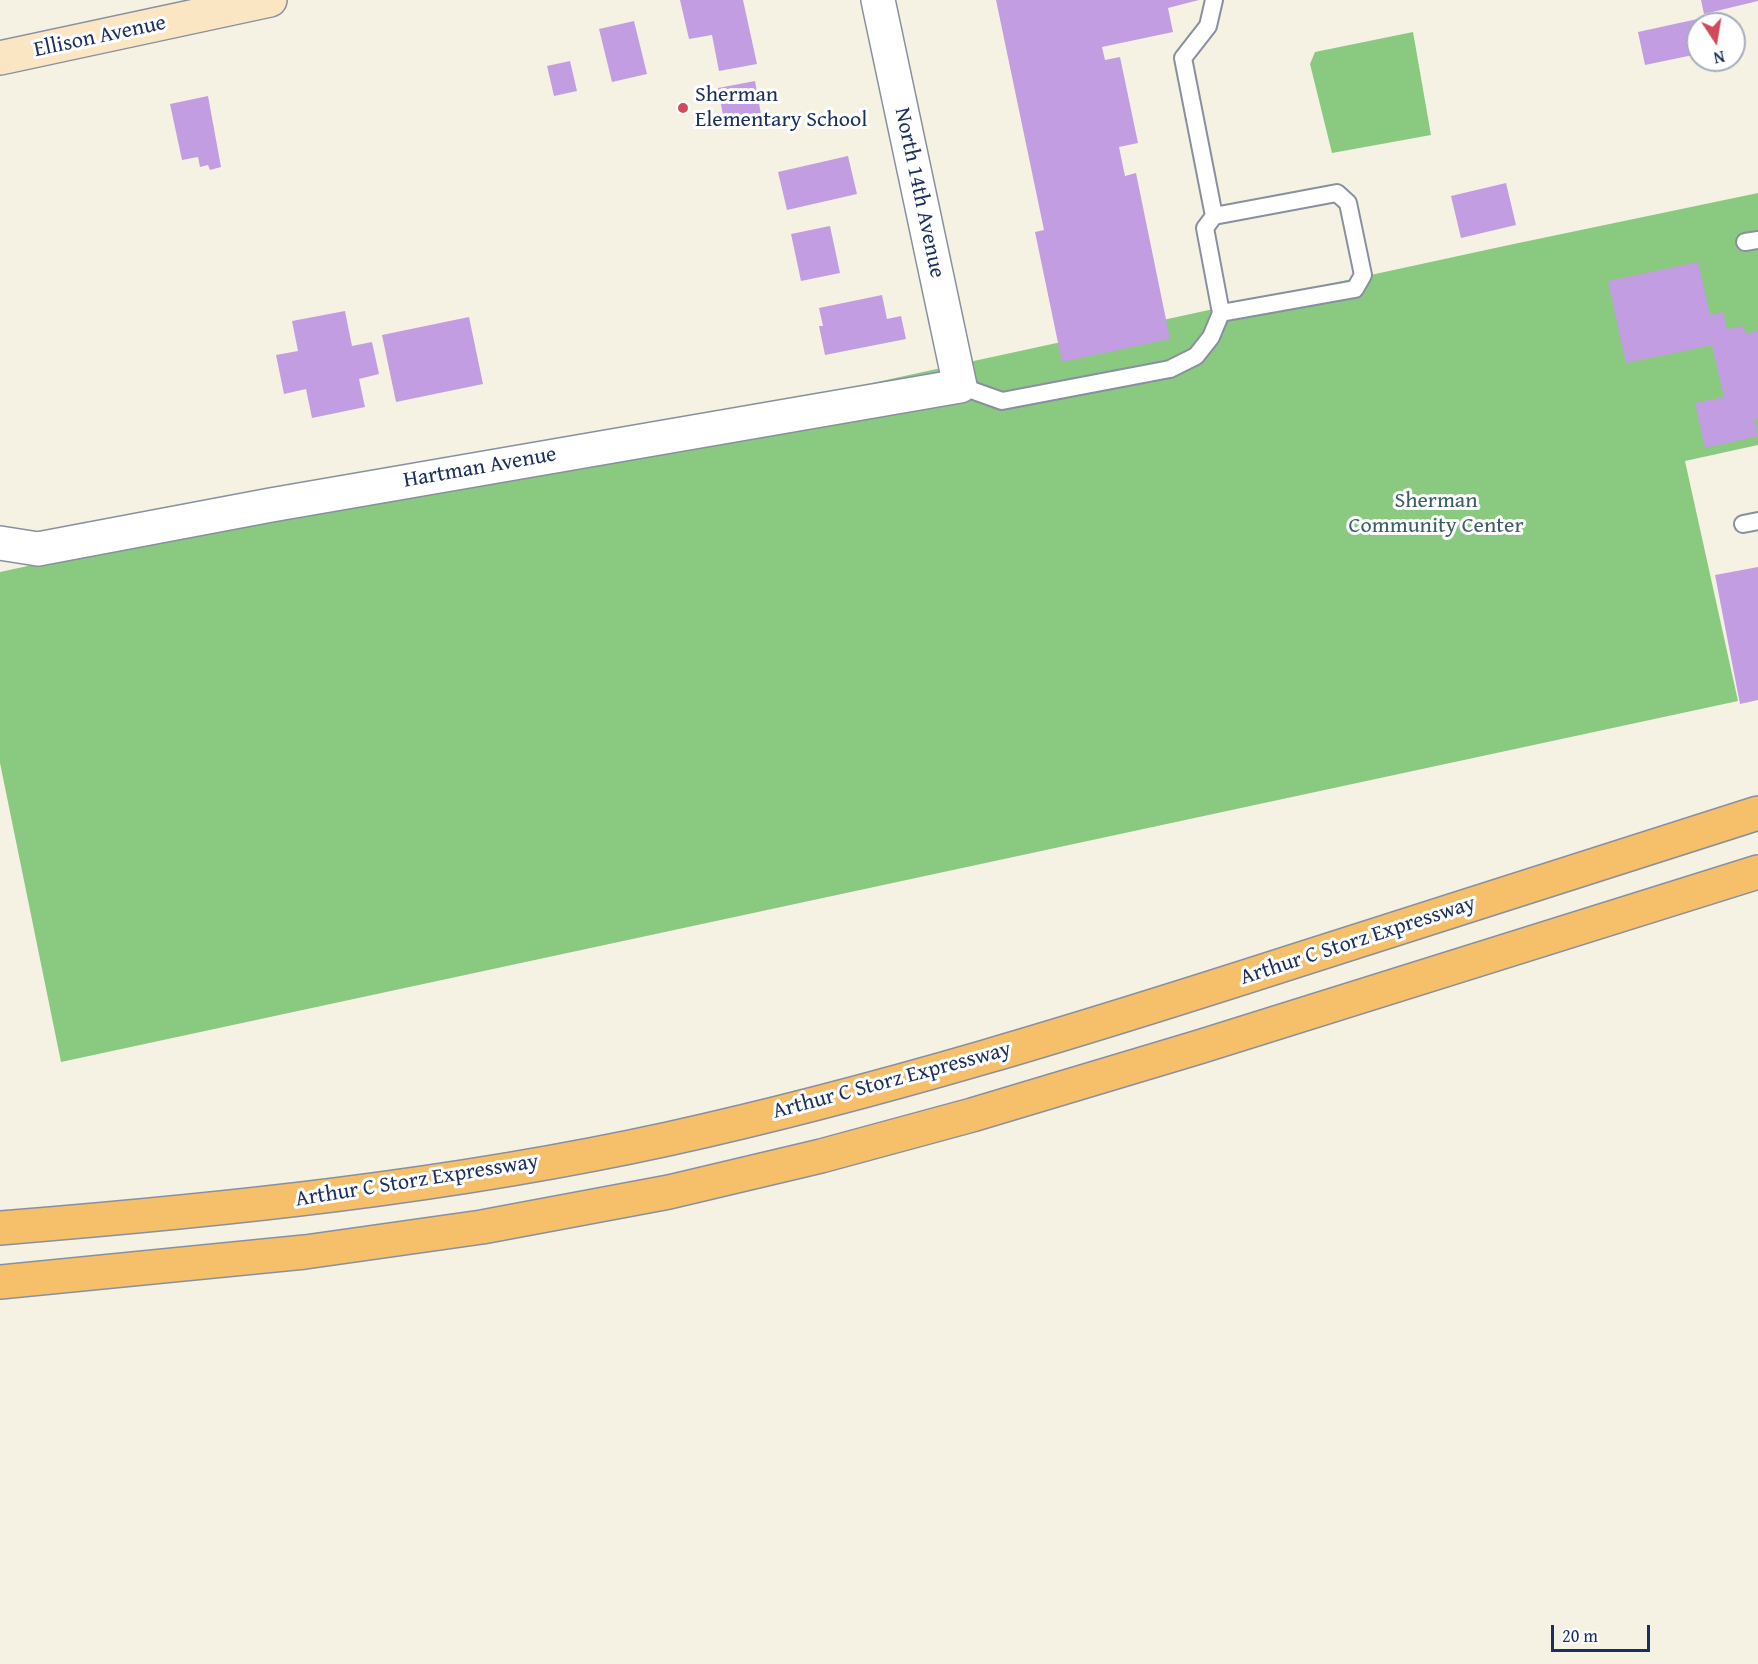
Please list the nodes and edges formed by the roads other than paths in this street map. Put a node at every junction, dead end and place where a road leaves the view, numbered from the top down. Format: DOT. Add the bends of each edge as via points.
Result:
graph roads {
  1 [pos="270,0"];
  2 [pos="878,0"];
  3 [pos="1214,0"];
  4 [pos="0,58"];
  5 [pos="1214,216"];
  6 [pos="1221,313"];
  7 [pos="960,386"];
  8 [pos="0,543"];
  9 [pos="1758,813"];
  10 [pos="1758,872"];
  11 [pos="0,1228"];
  12 [pos="0,1282"];
  1 -- 4 [label="street, Ellison Avenue"];
  2 -- 7 [label="street, North 14th Avenue"];
  3 -- 5 [label="lane" via="1208,26 1183,58"];
  5 -- 6 [label="lane" via="1205,228"];
  5 -- 6 [label="lane" via="1337,193 1348,203 1363,275 1355,289"];
  6 -- 7 [label="lane" via="1211,337 1196,356 1170,369 1002,401"];
  7 -- 8 [label="street, Hartman Avenue" via="283,502 38,549"];
  9 -- 11 [label="highway, Arthur C Storz Expressway" via="1194,994 805,1107 477,1175 294,1200"];
  10 -- 12 [label="highway" via="972,1115 669,1192 482,1227 305,1252"];
}
